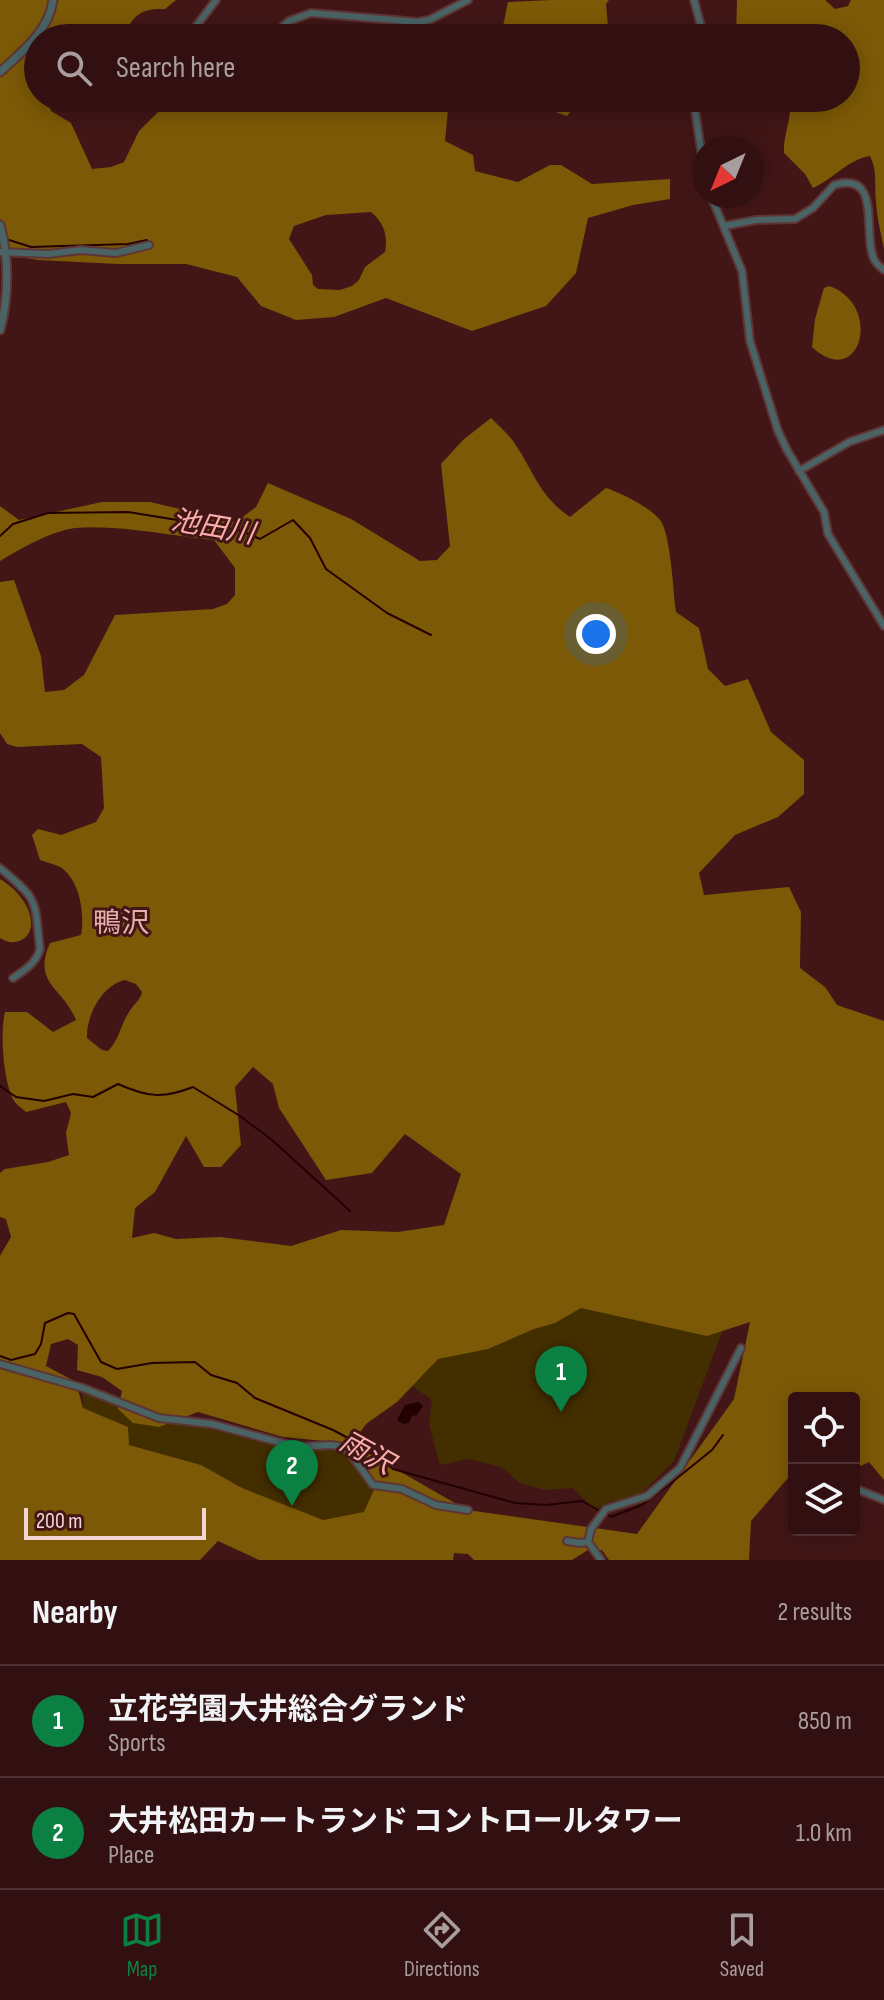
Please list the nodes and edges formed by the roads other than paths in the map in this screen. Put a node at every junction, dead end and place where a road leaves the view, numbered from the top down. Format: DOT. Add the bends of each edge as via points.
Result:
graph roads {
  1 [pos="53,0"];
  2 [pos="216,0"];
  3 [pos="449,0"];
  4 [pos="468,0"];
  5 [pos="694,0"];
  6 [pos="459,4"];
  7 [pos="45,24"];
  8 [pos="198,24"];
  9 [pos="286,24"];
  10 [pos="700,24"];
  11 [pos="24,47"];
  12 [pos="0,72"];
  13 [pos="695,112"];
  14 [pos="699,136"];
  15 [pos="716,208"];
  16 [pos="0,225"];
  17 [pos="724,226"];
  18 [pos="149,245"];
  19 [pos="3,252"];
  20 [pos="884,270"];
  21 [pos="0,330"];
  22 [pos="884,430"];
  23 [pos="799,471"];
  24 [pos="884,626"];
  25 [pos="0,868"];
  26 [pos="13,978"];
  27 [pos="741,1348"];
  28 [pos="0,1364"];
  29 [pos="860,1490"];
  30 [pos="884,1500"];
  31 [pos="468,1510"];
  32 [pos="567,1541"];
  33 [pos="588,1542"];
  34 [pos="601,1560"];
  1 -- 7 [label="street"];
  2 -- 8 [label="street"];
  3 -- 6 [label="street"];
  4 -- 6 [label="street"];
  5 -- 10 [label="street"];
  6 -- 9 [label="street" via="418,22 311,13"];
  11 -- 12 [label="street"];
  13 -- 14 [label="street"];
  15 -- 17 [label="street"];
  16 -- 19 [label="street"];
  17 -- 20 [label="street" via="795,219 834,185 854,183 863,188 868,202 874,260"];
  17 -- 23 [label="street" via="742,271 754,356 778,431"];
  18 -- 19 [label="street" via="116,253"];
  19 -- 21 [label="street"];
  22 -- 23 [label="street" via="849,442"];
  23 -- 24 [label="street" via="824,512 828,534"];
  25 -- 26 [label="street" via="27,890 35,904 40,949 30,966"];
  27 -- 33 [label="street" via="680,1468 647,1496 606,1509"];
  28 -- 31 [label="street" via="159,1418 212,1424 297,1447 343,1447 373,1485"];
  29 -- 30 [label="street"];
  32 -- 33 [label="street"];
  33 -- 34 [label="street"];
}
